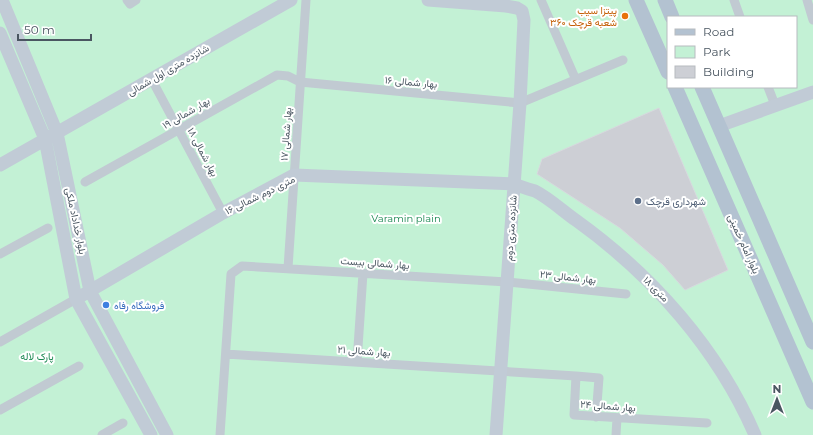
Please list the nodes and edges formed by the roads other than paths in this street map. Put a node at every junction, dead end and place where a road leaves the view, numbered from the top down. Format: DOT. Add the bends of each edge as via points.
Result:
graph roads {
  1 [pos="2,0"];
  2 [pos="291,0"];
  3 [pos="306,0"];
  4 [pos="428,0"];
  5 [pos="541,0"];
  6 [pos="636,0"];
  7 [pos="665,0"];
  8 [pos="734,0"];
  9 [pos="807,0"];
  10 [pos="672,16"];
  11 [pos="740,16"];
  12 [pos="813,20"];
  13 [pos="0,33"];
  14 [pos="624,60"];
  15 [pos="667,70"];
  16 [pos="152,80"];
  17 [pos="576,80"];
  18 [pos="300,82"];
  19 [pos="675,88"];
  20 [pos="702,88"];
  21 [pos="768,88"];
  22 [pos="813,92"];
  23 [pos="520,103"];
  24 [pos="775,105"];
  25 [pos="719,126"];
  26 [pos="179,130"];
  27 [pos="51,136"];
  28 [pos="0,165"];
  29 [pos="294,176"];
  30 [pos="85,182"];
  31 [pos="515,184"];
  32 [pos="223,213"];
  33 [pos="48,228"];
  34 [pos="0,254"];
  35 [pos="288,268"];
  36 [pos="363,273"];
  37 [pos="507,282"];
  38 [pos="90,291"];
  39 [pos="626,294"];
  40 [pos="76,299"];
  41 [pos="0,342"];
  42 [pos="813,342"];
  43 [pos="226,354"];
  44 [pos="357,362"];
  45 [pos="79,366"];
  46 [pos="501,371"];
  47 [pos="576,376"];
  48 [pos="813,402"];
  49 [pos="0,410"];
  50 [pos="596,416"];
  51 [pos="617,418"];
  52 [pos="123,423"];
  53 [pos="707,423"];
  54 [pos="102,435"];
  55 [pos="151,435"];
  56 [pos="167,435"];
  57 [pos="220,435"];
  58 [pos="496,435"];
  59 [pos="616,435"];
  60 [pos="754,435"];
  1 -- 27 [label="street, بلوار خداداد ملکی"];
  2 -- 16 [label="street, شانزده متری اول شمالی"];
  3 -- 18 [label="street, بهار شمالی ۱۷"];
  4 -- 23 [label="street, شانزده متری دوم" via="517,8 522,11 524,20"];
  5 -- 17 [label="street"];
  6 -- 15 [label="main road"];
  7 -- 10 [label="main road"];
  8 -- 11 [label="street"];
  9 -- 12 [label="street"];
  13 -- 27 [label="street, بلوار خداداد ملکی"];
  14 -- 17 [label="street"];
  16 -- 26 [label="street, بهار شمالی ۱۸"];
  16 -- 27 [label="street, شانزده متری اول شمالی"];
  17 -- 23 [label="street"];
  18 -- 23 [label="street, بهار شمالی ۱۶"];
  18 -- 26 [label="street, بهار شمالی ۱۹" via="288,76 277,75"];
  18 -- 29 [label="street, بهار شمالی ۱۷"];
  19 -- 48 [label="main road, بلوار امام خمینی"];
  20 -- 25 [label="main road"];
  21 -- 24 [label="street"];
  22 -- 24 [label="street"];
  23 -- 31 [label="street, شانزده متری دوم"];
  24 -- 25 [label="street"];
  25 -- 42 [label="main road"];
  26 -- 30 [label="street, بهار شمالی ۱۹"];
  26 -- 32 [label="street, بهار شمالی ۱۸"];
  27 -- 28 [label="street, شانزده متری اول شمالی"];
  27 -- 38 [label="street, بلوار خداداد ملکی"];
  27 -- 40 [label="street, بلوار خداداد ملکی"];
  29 -- 31 [label="street, ۱۶ متری دوم شمالی"];
  29 -- 32 [label="street, ۱۶ متری دوم شمالی"];
  29 -- 35 [label="street, بهار شمالی ۱۷"];
  31 -- 37 [label="street, شانزده متری دوم"];
  31 -- 60 [label="street, ۱۸ متری" via="536,192 607,242 664,295 711,356 746,415"];
  32 -- 38 [label="street, ۱۶ متری دوم شمالی"];
  33 -- 34 [label="street"];
  35 -- 36 [label="street, بهار شمالی بیست"];
  35 -- 43 [label="street, بهار شمالی بیست" via="242,266 231,274"];
  36 -- 37 [label="street, بهار شمالی بیست"];
  36 -- 44 [label="street"];
  37 -- 39 [label="street, بهار شمالی ۲۳"];
  37 -- 46 [label="street, شانزده متری دوم"];
  38 -- 40 [label="street, ۱۶ متری دوم شمالی"];
  38 -- 56 [label="street, بلوار خداداد ملکی"];
  40 -- 41 [label="street"];
  40 -- 55 [label="street, بلوار خداداد ملکی"];
  43 -- 44 [label="street, بهار شمالی ۲۱"];
  43 -- 57 [label="street"];
  44 -- 46 [label="street, بهار شمالی ۲۱"];
  45 -- 49 [label="street"];
  46 -- 47 [label="street"];
  46 -- 58 [label="street, شانزده متری دوم"];
  47 -- 50 [label="street, بهار شمالی ۲۴" via="574,415"];
  47 -- 50 [label="street" via="599,378"];
  50 -- 51 [label="street, بهار شمالی ۲۴"];
  51 -- 53 [label="street, بهار شمالی ۲۴"];
  51 -- 59 [label="street"];
  52 -- 54 [label="street"];
}
